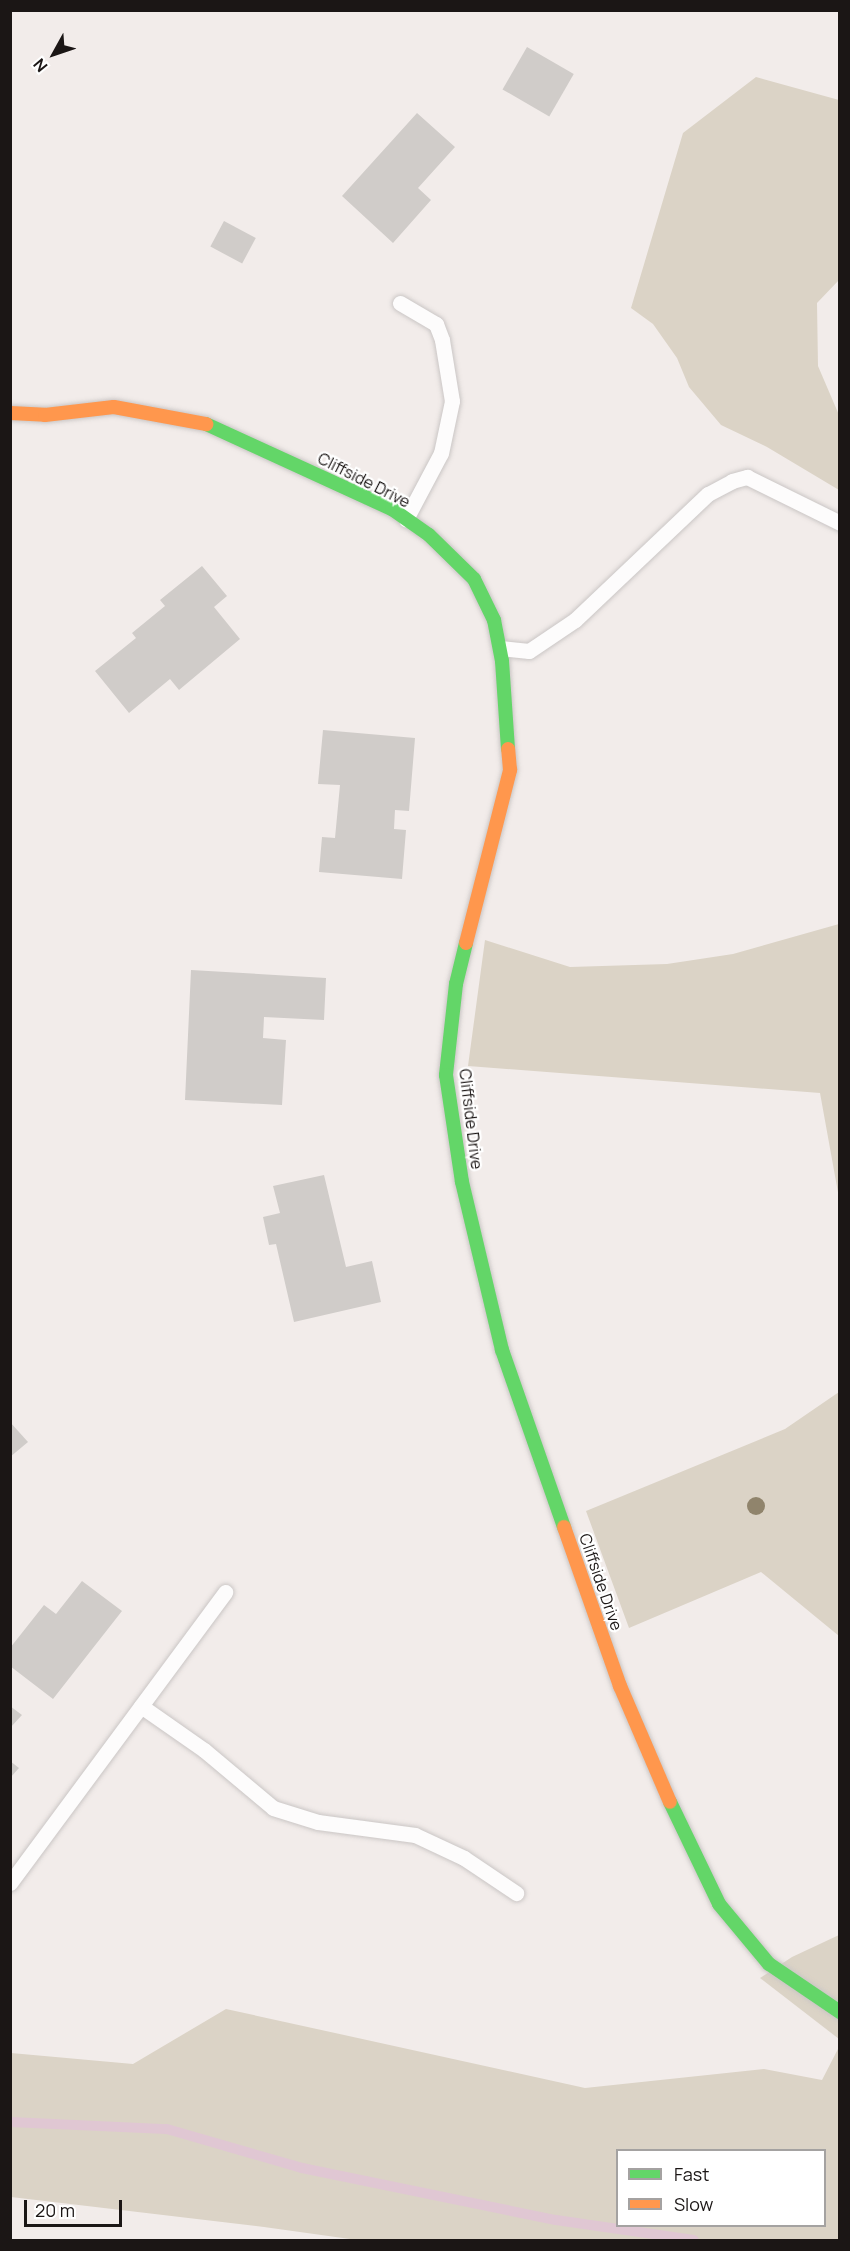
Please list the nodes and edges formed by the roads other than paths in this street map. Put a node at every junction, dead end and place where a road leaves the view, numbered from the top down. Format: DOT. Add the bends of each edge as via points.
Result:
graph roads {
  1 [pos="400,303"];
  2 [pos="10,413"];
  3 [pos="406,519"];
  4 [pos="840,523"];
  5 [pos="500,648"];
  6 [pos="225,1592"];
  7 [pos="141,1706"];
  8 [pos="10,1883"];
  9 [pos="516,1893"];
  10 [pos="840,2012"];
  1 -- 3 [label="lane" via="436,324 452,401 441,453"];
  2 -- 3 [label="street, Cliffside Drive" via="45,415 114,407 211,425"];
  3 -- 5 [label="street, Cliffside Drive" via="429,535 474,579 494,620"];
  4 -- 5 [label="lane" via="747,477 732,481 708,494 575,620 529,651"];
  5 -- 10 [label="street, Cliffside Drive" via="510,771 456,984 446,1075 462,1182 502,1350 620,1686 719,1904 769,1964"];
  6 -- 7 [label="lane"];
  7 -- 8 [label="lane"];
  7 -- 9 [label="lane" via="204,1750 273,1808 318,1822 415,1835 464,1858"];
}
